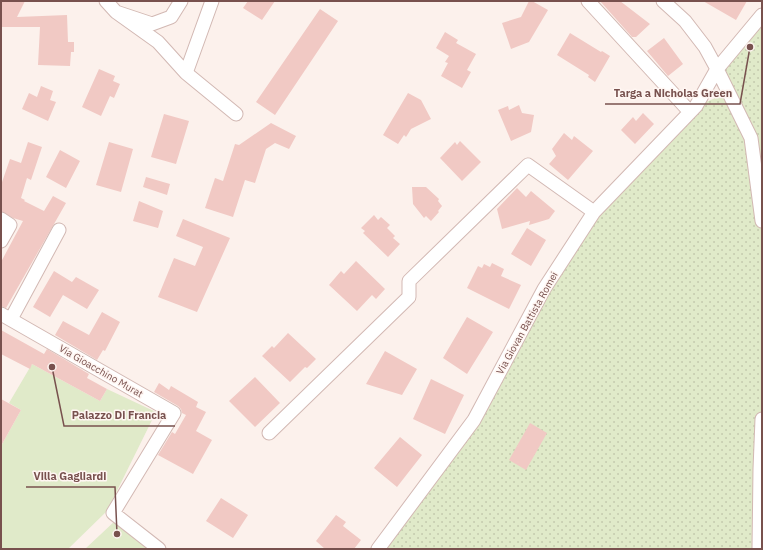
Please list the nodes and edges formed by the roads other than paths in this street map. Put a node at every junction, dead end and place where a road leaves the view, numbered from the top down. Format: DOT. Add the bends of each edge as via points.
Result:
graph roads {
  1 [pos="106,1"];
  2 [pos="181,1"];
  3 [pos="212,1"];
  4 [pos="588,1"];
  5 [pos="663,1"];
  6 [pos="116,12"];
  7 [pos="762,14"];
  8 [pos="717,69"];
  9 [pos="186,73"];
  10 [pos="690,112"];
  11 [pos="236,114"];
  12 [pos="594,212"];
  13 [pos="1,219"];
  14 [pos="762,221"];
  15 [pos="59,230"];
  16 [pos="1,241"];
  17 [pos="6,317"];
  18 [pos="762,419"];
  19 [pos="268,433"];
  20 [pos="160,549"];
  21 [pos="378,549"];
  22 [pos="759,549"];
  1 -- 6 [label="street"];
  2 -- 6 [label="street" via="171,17 152,24"];
  3 -- 9 [label="street"];
  4 -- 10 [label="street"];
  5 -- 8 [label="street" via="686,21"];
  6 -- 9 [label="street" via="158,42"];
  7 -- 8 [label="street, Via Giovan Battista Romei"];
  8 -- 10 [label="street, Via Giovan Battista Romei"];
  8 -- 14 [label="street" via="751,138"];
  9 -- 11 [label="street"];
  10 -- 12 [label="street, Via Giovan Battista Romei"];
  12 -- 19 [label="street" via="528,165 409,281 409,297"];
  12 -- 21 [label="street, Via Giovan Battista Romei" via="544,289 474,420"];
  13 -- 16 [label="street" via="10,225"];
  15 -- 17 [label="street"];
  17 -- 20 [label="street, Via Gioacchino Murat" via="174,413 113,513"];
  18 -- 22 [label="street"];
}
